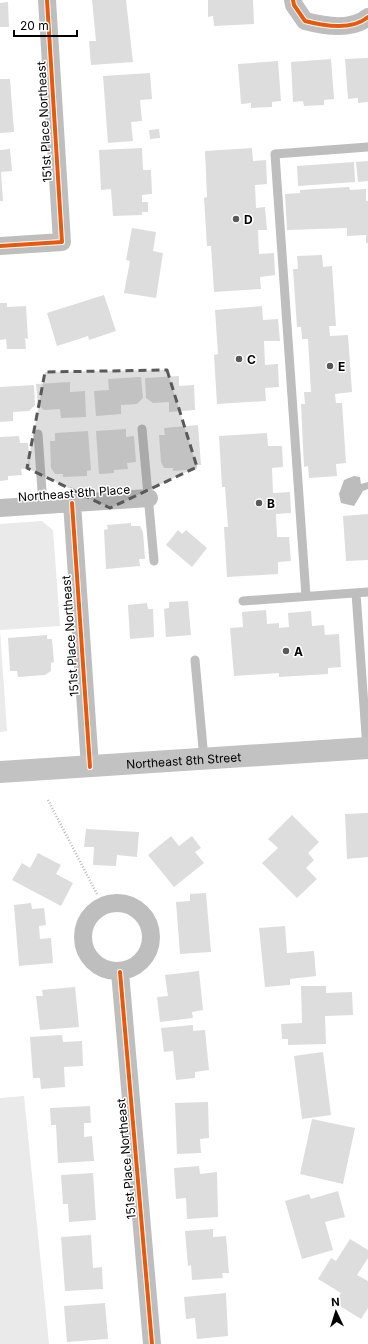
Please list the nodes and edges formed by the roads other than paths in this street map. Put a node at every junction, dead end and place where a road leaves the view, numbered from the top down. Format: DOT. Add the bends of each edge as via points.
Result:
graph roads {
  1 [pos="47,0"];
  2 [pos="293,0"];
  3 [pos="368,17"];
  4 [pos="368,147"];
  5 [pos="0,246"];
  6 [pos="142,429"];
  7 [pos="38,434"];
  8 [pos="149,498"];
  9 [pos="72,503"];
  10 [pos="43,505"];
  11 [pos="0,508"];
  12 [pos="154,561"];
  13 [pos="368,592"];
  14 [pos="356,593"];
  15 [pos="306,596"];
  16 [pos="243,601"];
  17 [pos="195,660"];
  18 [pos="367,748"];
  19 [pos="204,758"];
  20 [pos="90,766"];
  21 [pos="0,772"];
  22 [pos="120,972"];
  23 [pos="152,1344"];
  1 -- 5 [label="street, 151st Place Northeast" via="62,242"];
  2 -- 3 [label="street" via="294,6 305,21 323,26 347,26"];
  4 -- 15 [label="lane" via="276,154"];
  6 -- 8 [label="lane"];
  7 -- 10 [label="lane"];
  8 -- 9 [label="street, Northeast 8th Place"];
  8 -- 12 [label="lane"];
  9 -- 10 [label="street, Northeast 8th Place"];
  9 -- 20 [label="street, 151st Place Northeast"];
  10 -- 11 [label="street, Northeast 8th Place"];
  13 -- 14 [label="lane"];
  14 -- 15 [label="lane"];
  14 -- 18 [label="lane"];
  15 -- 16 [label="lane"];
  17 -- 19 [label="lane"];
  18 -- 19 [label="main road, Northeast 8th Street"];
  19 -- 20 [label="main road, Northeast 8th Street"];
  20 -- 21 [label="main road, Northeast 8th Street"];
  22 -- 23 [label="street, 151st Place Northeast"];
}
